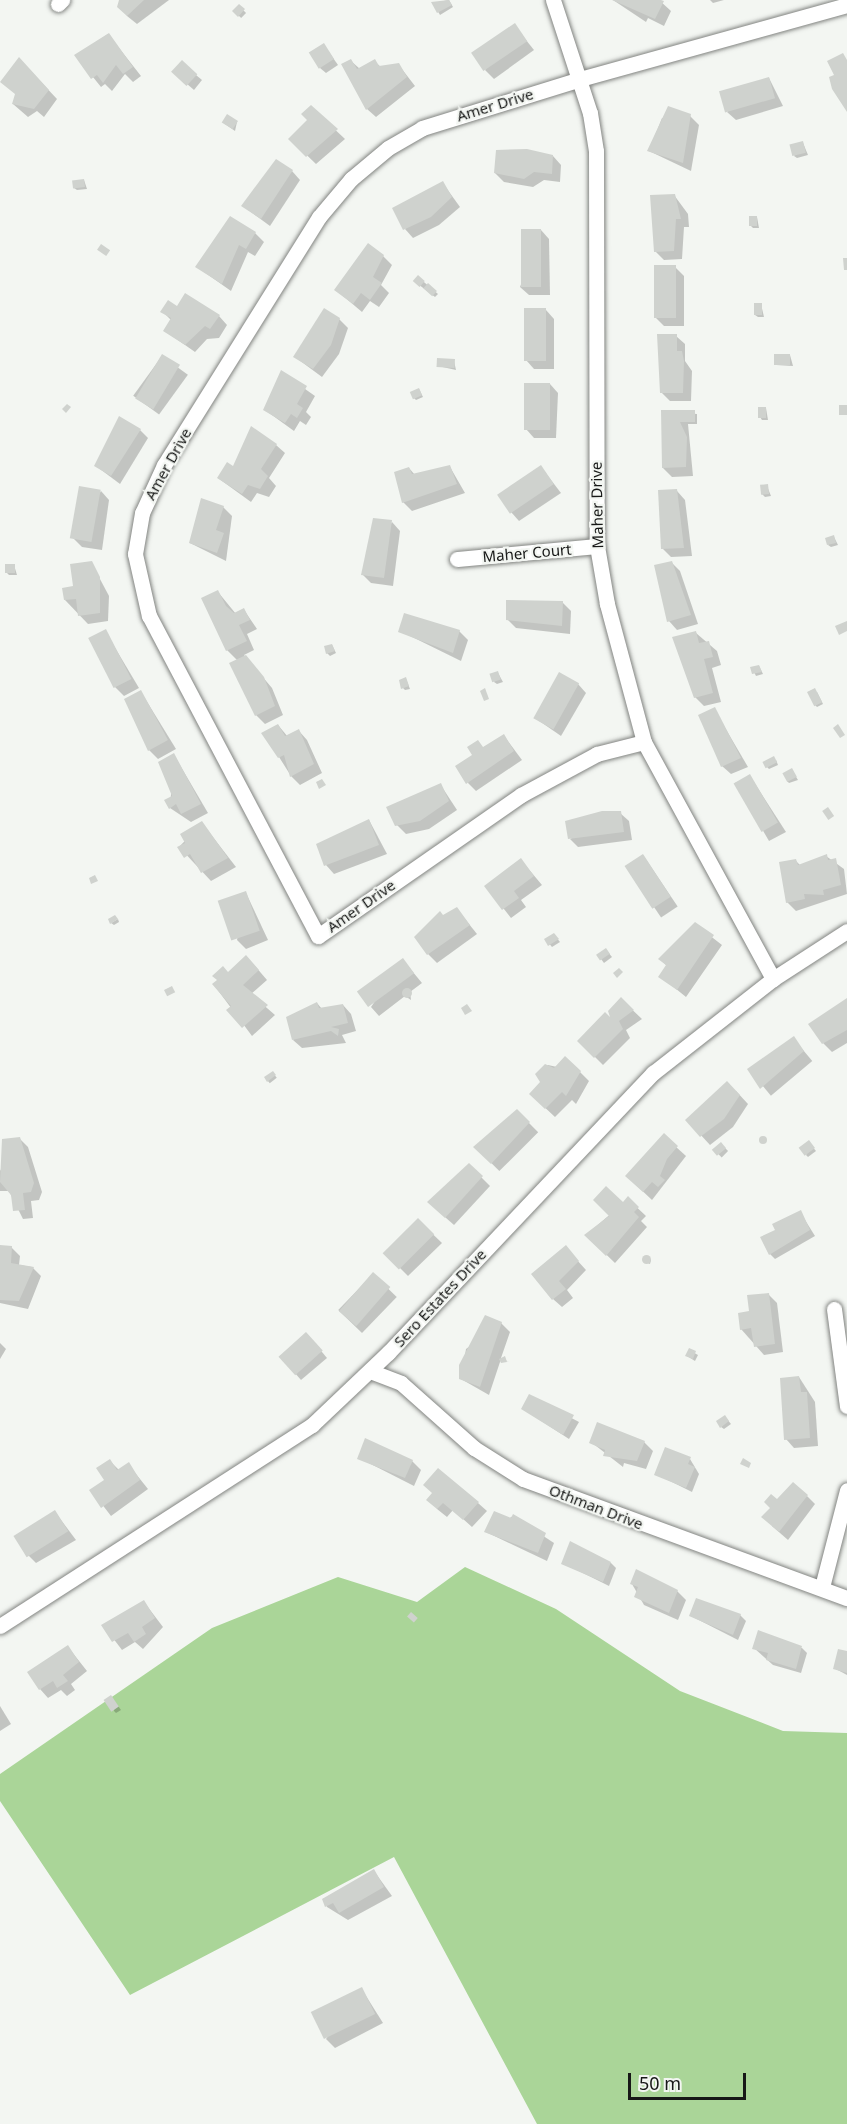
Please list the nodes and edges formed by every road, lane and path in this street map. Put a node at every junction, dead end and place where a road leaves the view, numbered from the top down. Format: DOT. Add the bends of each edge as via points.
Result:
graph roads {
  1 [pos="553,0"];
  2 [pos="847,5"];
  3 [pos="580,78"];
  4 [pos="597,546"];
  5 [pos="457,560"];
  6 [pos="645,742"];
  7 [pos="847,931"];
  8 [pos="773,979"];
  9 [pos="834,1309"];
  10 [pos="370,1371"];
  11 [pos="847,1406"];
  12 [pos="847,1490"];
  13 [pos="822,1587"];
  14 [pos="847,1598"];
  15 [pos="0,1626"];
  1 -- 3 [label="street, Maher Drive"];
  2 -- 3 [label="street, Amer Drive"];
  3 -- 4 [label="street, Maher Drive" via="590,113 599,190"];
  3 -- 6 [label="street, Amer Drive" via="422,128 368,164 338,192 164,465 140,519 137,570 149,616 318,936 521,795 597,754"];
  4 -- 5 [label="street, Maher Court"];
  4 -- 6 [label="street, Maher Drive"];
  6 -- 8 [label="street, Maher Drive"];
  7 -- 8 [label="street, Sero Estates Drive"];
  8 -- 10 [label="street, Sero Estates Drive" via="680,1049 622,1102"];
  9 -- 11 [label="street"];
  10 -- 13 [label="street, Othman Drive" via="401,1383 474,1448 523,1479"];
  10 -- 15 [label="street, Sero Estates Drive" via="287,1444"];
  12 -- 13 [label="street"];
  13 -- 14 [label="street, Othman Drive"];
}
